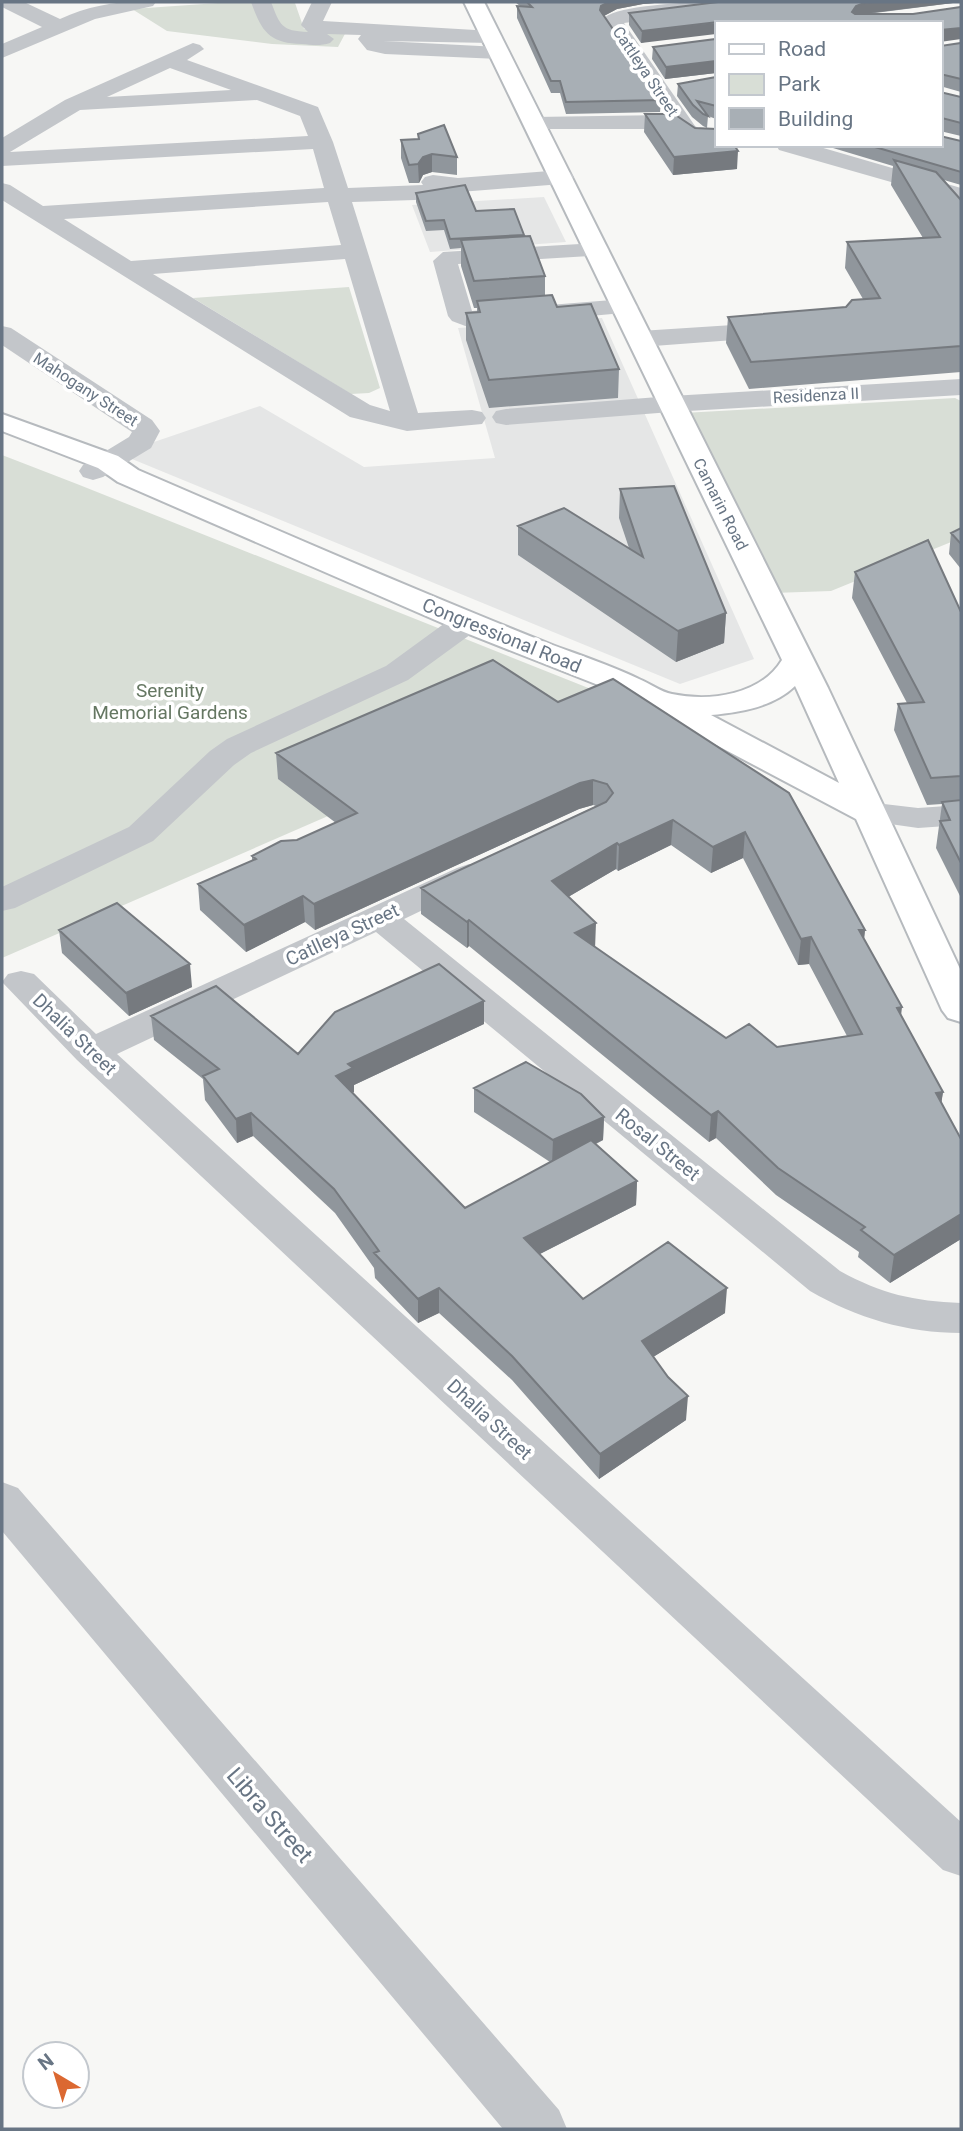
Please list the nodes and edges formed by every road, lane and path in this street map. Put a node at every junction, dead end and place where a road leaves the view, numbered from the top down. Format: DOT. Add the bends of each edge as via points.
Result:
graph roads {
  1 [pos="8,2"];
  2 [pos="146,2"];
  3 [pos="261,2"];
  4 [pos="322,2"];
  5 [pos="474,2"];
  6 [pos="738,2"];
  7 [pos="59,27"];
  8 [pos="323,39"];
  9 [pos="494,41"];
  10 [pos="203,45"];
  11 [pos="662,50"];
  12 [pos="2,52"];
  13 [pos="634,53"];
  14 [pos="168,60"];
  15 [pos="681,86"];
  16 [pos="658,89"];
  17 [pos="265,94"];
  18 [pos="73,105"];
  19 [pos="534,122"];
  20 [pos="681,122"];
  21 [pos="715,140"];
  22 [pos="322,142"];
  23 [pos="2,147"];
  24 [pos="794,147"];
  25 [pos="551,155"];
  26 [pos="524,157"];
  27 [pos="2,159"];
  28 [pos="562,177"];
  29 [pos="2,190"];
  30 [pos="337,194"];
  31 [pos="961,195"];
  32 [pos="39,214"];
  33 [pos="597,250"];
  34 [pos="354,251"];
  35 [pos="126,270"];
  36 [pos="632,322"];
  37 [pos="807,328"];
  38 [pos="472,333"];
  39 [pos="2,334"];
  40 [pos="961,387"];
  41 [pos="671,404"];
  42 [pos="506,417"];
  43 [pos="472,418"];
  44 [pos="2,422"];
  45 [pos="407,423"];
  46 [pos="2,439"];
  47 [pos="110,470"];
  48 [pos="467,622"];
  49 [pos="805,674"];
  50 [pos="665,704"];
  51 [pos="699,721"];
  52 [pos="867,812"];
  53 [pos="961,815"];
  54 [pos="504,859"];
  55 [pos="2,900"];
  56 [pos="379,917"];
  57 [pos="22,982"];
  58 [pos="961,1010"];
  59 [pos="91,1051"];
  60 [pos="961,1318"];
  61 [pos="2,1500"];
  62 [pos="961,1854"];
  63 [pos="539,2129"];
  1 -- 7 [label="street"];
  2 -- 7 [label="street" via="111,8"];
  3 -- 8 [label="street" via="269,26 278,34"];
  4 -- 9 [label="street" via="313,27"];
  5 -- 9 [label="main road, Camarin Road"];
  6 -- 13 [label="street, Cattleya Street" via="612,20"];
  7 -- 12 [label="street"];
  9 -- 19 [label="main road, Camarin Road"];
  10 -- 14 [label="street"];
  11 -- 13 [label="street"];
  13 -- 16 [label="street, Cattleya Street"];
  14 -- 17 [label="street"];
  14 -- 18 [label="street"];
  15 -- 16 [label="street"];
  16 -- 20 [label="street, Cattleya Street"];
  17 -- 18 [label="street"];
  17 -- 22 [label="street" via="310,112"];
  18 -- 23 [label="street"];
  19 -- 20 [label="street"];
  19 -- 25 [label="main road, Camarin Road"];
  20 -- 21 [label="street" via="692,135"];
  22 -- 27 [label="street"];
  22 -- 30 [label="street"];
  24 -- 31 [label="street"];
  25 -- 26 [label="street"];
  25 -- 28 [label="main road, Camarin Road"];
  28 -- 30 [label="street" via="463,170 445,190"];
  28 -- 33 [label="main road, Camarin Road"];
  29 -- 32 [label="street"];
  30 -- 32 [label="street"];
  30 -- 34 [label="street"];
  32 -- 35 [label="street"];
  33 -- 36 [label="main road, Camarin Road"];
  33 -- 36 [label="street" via="445,261 461,316 468,319"];
  34 -- 35 [label="street"];
  34 -- 45 [label="street"];
  35 -- 45 [label="street" via="360,411 380,420"];
  36 -- 37 [label="street"];
  36 -- 38 [label="street"];
  36 -- 41 [label="main road, Camarin Road"];
  39 -- 47 [label="street, Mahogany Street" via="146,431 141,442"];
  40 -- 41 [label="street, Residenza II"];
  41 -- 42 [label="street, Residenza II"];
  41 -- 49 [label="main road, Camarin Road"];
  43 -- 45 [label="street"];
  44 -- 47 [label="main road, Congressional Road"];
  46 -- 47 [label="main road, Congressional Road"];
  47 -- 48 [label="main road, Congressional Road"];
  48 -- 50 [label="main road, Congressional Road"];
  48 -- 55 [label="street" via="397,673 239,746 141,834"];
  49 -- 50 [label="main road" via="758,695 714,705"];
  49 -- 51 [label="main road" via="782,706 763,713"];
  49 -- 52 [label="main road, Camarin Road"];
  50 -- 51 [label="main road, Congressional Road"];
  51 -- 52 [label="main road, Congressional Road"];
  52 -- 53 [label="street" via="918,818"];
  52 -- 58 [label="main road, Camarin Road"];
  54 -- 56 [label="street, Catlleya Street"];
  56 -- 59 [label="street, Catlleya Street"];
  56 -- 60 [label="street, Rosal Street" via="825,1281 883,1309"];
  57 -- 59 [label="street, Dhalia Street"];
  59 -- 62 [label="street, Dhalia Street"];
  61 -- 63 [label="street, Libra Street"];
}
